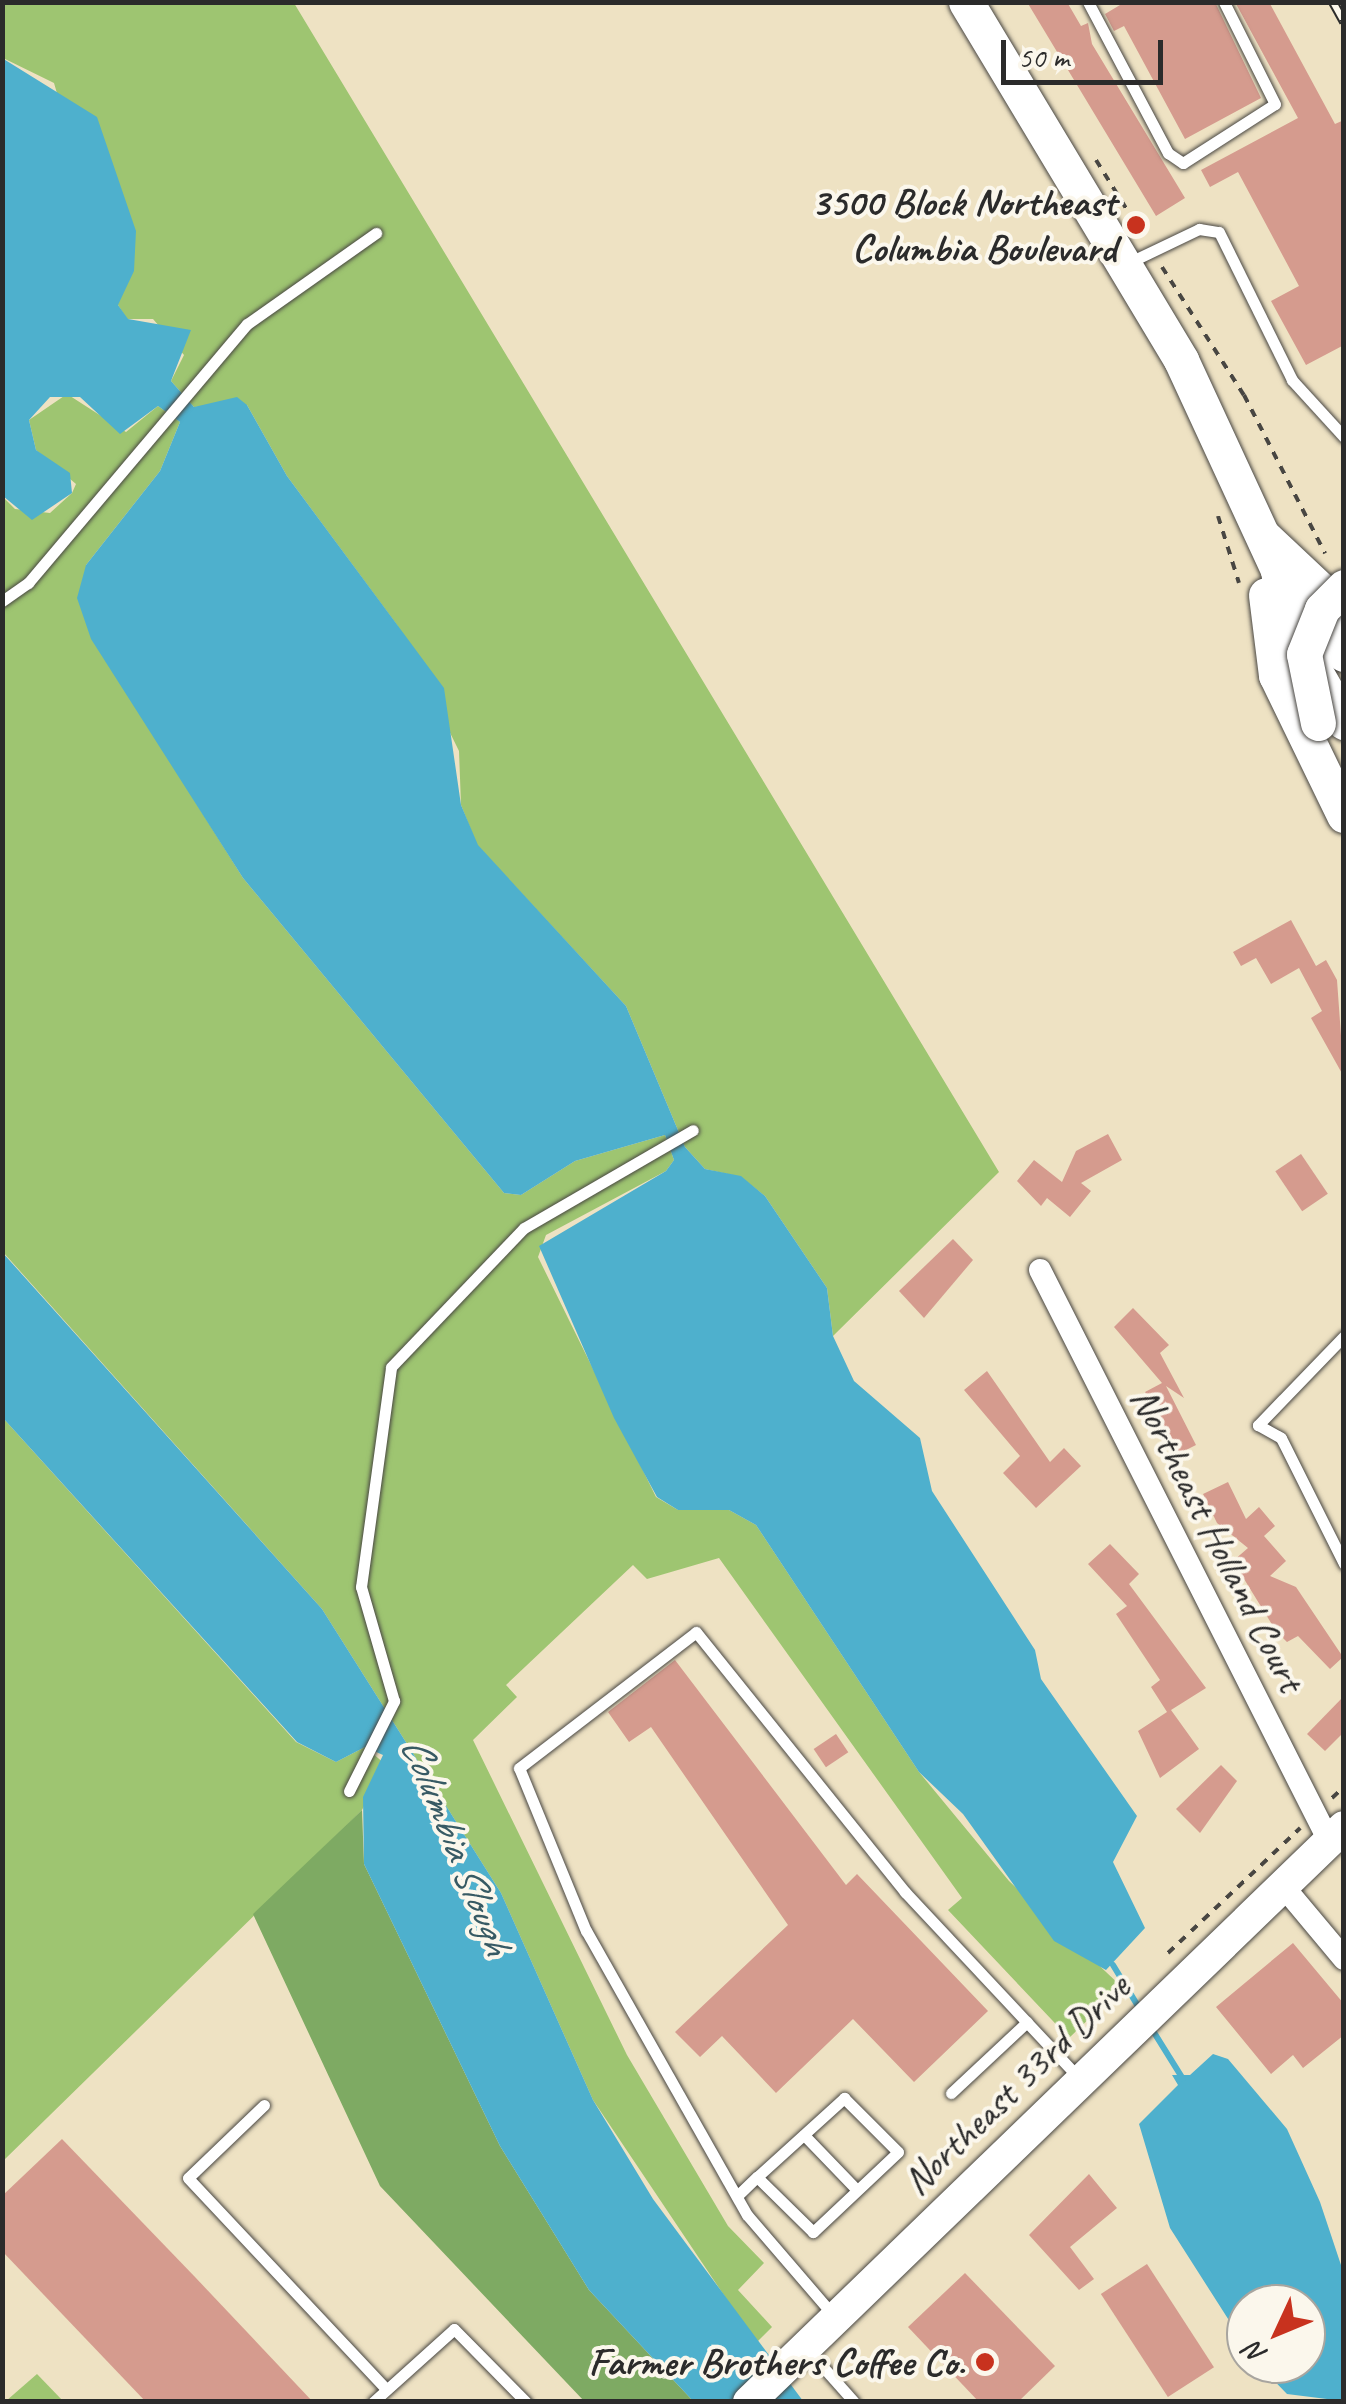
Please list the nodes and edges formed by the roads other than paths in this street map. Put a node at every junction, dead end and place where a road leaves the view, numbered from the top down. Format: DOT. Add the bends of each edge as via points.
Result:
graph roads {
  1 [pos="1088,2"];
  2 [pos="1224,2"];
  3 [pos="973,4"];
  4 [pos="376,233"];
  5 [pos="1125,266"];
  6 [pos="1344,437"];
  7 [pos="1263,534"];
  8 [pos="1278,570"];
  9 [pos="1337,575"];
  10 [pos="2,600"];
  11 [pos="1344,610"];
  12 [pos="1344,654"];
  13 [pos="1344,722"];
  14 [pos="1344,769"];
  15 [pos="1344,815"];
  16 [pos="692,1130"];
  17 [pos="1040,1270"];
  18 [pos="1344,1336"];
  19 [pos="1344,1564"];
  20 [pos="349,1792"];
  21 [pos="1333,1830"];
  22 [pos="1282,1886"];
  23 [pos="1344,1959"];
  24 [pos="1027,2022"];
  25 [pos="1081,2080"];
  26 [pos="951,2093"];
  27 [pos="264,2106"];
  28 [pos="804,2135"];
  29 [pos="758,2177"];
  30 [pos="857,2190"];
  31 [pos="737,2196"];
  32 [pos="836,2318"];
  33 [pos="800,2352"];
  34 [pos="386,2390"];
  35 [pos="373,2402"];
  36 [pos="526,2402"];
  37 [pos="749,2402"];
  38 [pos="854,2402"];
  1 -- 2 [label="lane" via="1168,153 1183,162 1274,104"];
  3 -- 5 [label="main road"];
  4 -- 10 [label="lane" via="246,324 28,583"];
  5 -- 6 [label="lane" via="1199,229 1219,232 1292,380"];
  5 -- 7 [label="main road"];
  7 -- 8 [label="main road"];
  7 -- 11 [label="main road"];
  7 -- 15 [label="main road" via="1276,675"];
  8 -- 12 [label="main road" via="1314,601"];
  8 -- 13 [label="main road" via="1285,618"];
  9 -- 14 [label="main road, bridge" via="1314,623 1303,669 1312,708"];
  16 -- 20 [label="lane" via="524,1228 391,1367 361,1587 392,1677 392,1708"];
  17 -- 21 [label="street, Northeast Holland Court"];
  18 -- 19 [label="lane" via="1258,1425 1281,1438"];
  21 -- 22 [label="main road, Northeast 33rd Drive"];
  22 -- 23 [label="street"];
  22 -- 25 [label="main road, Northeast 33rd Drive"];
  24 -- 25 [label="lane"];
  24 -- 26 [label="lane"];
  24 -- 31 [label="lane" via="905,1892 696,1632 519,1768 586,1930"];
  25 -- 32 [label="main road, Northeast 33rd Drive"];
  27 -- 34 [label="lane" via="188,2178"];
  28 -- 29 [label="lane"];
  28 -- 30 [label="lane"];
  28 -- 30 [label="lane" via="844,2098 898,2152"];
  29 -- 30 [label="lane" via="813,2232"];
  29 -- 31 [label="lane"];
  31 -- 32 [label="lane"];
  32 -- 33 [label="main road, Northeast 33rd Drive"];
  33 -- 37 [label="main road, Northeast 33rd Drive"];
  33 -- 38 [label="lane"];
  34 -- 35 [label="lane"];
  34 -- 36 [label="lane" via="454,2329"];
}
